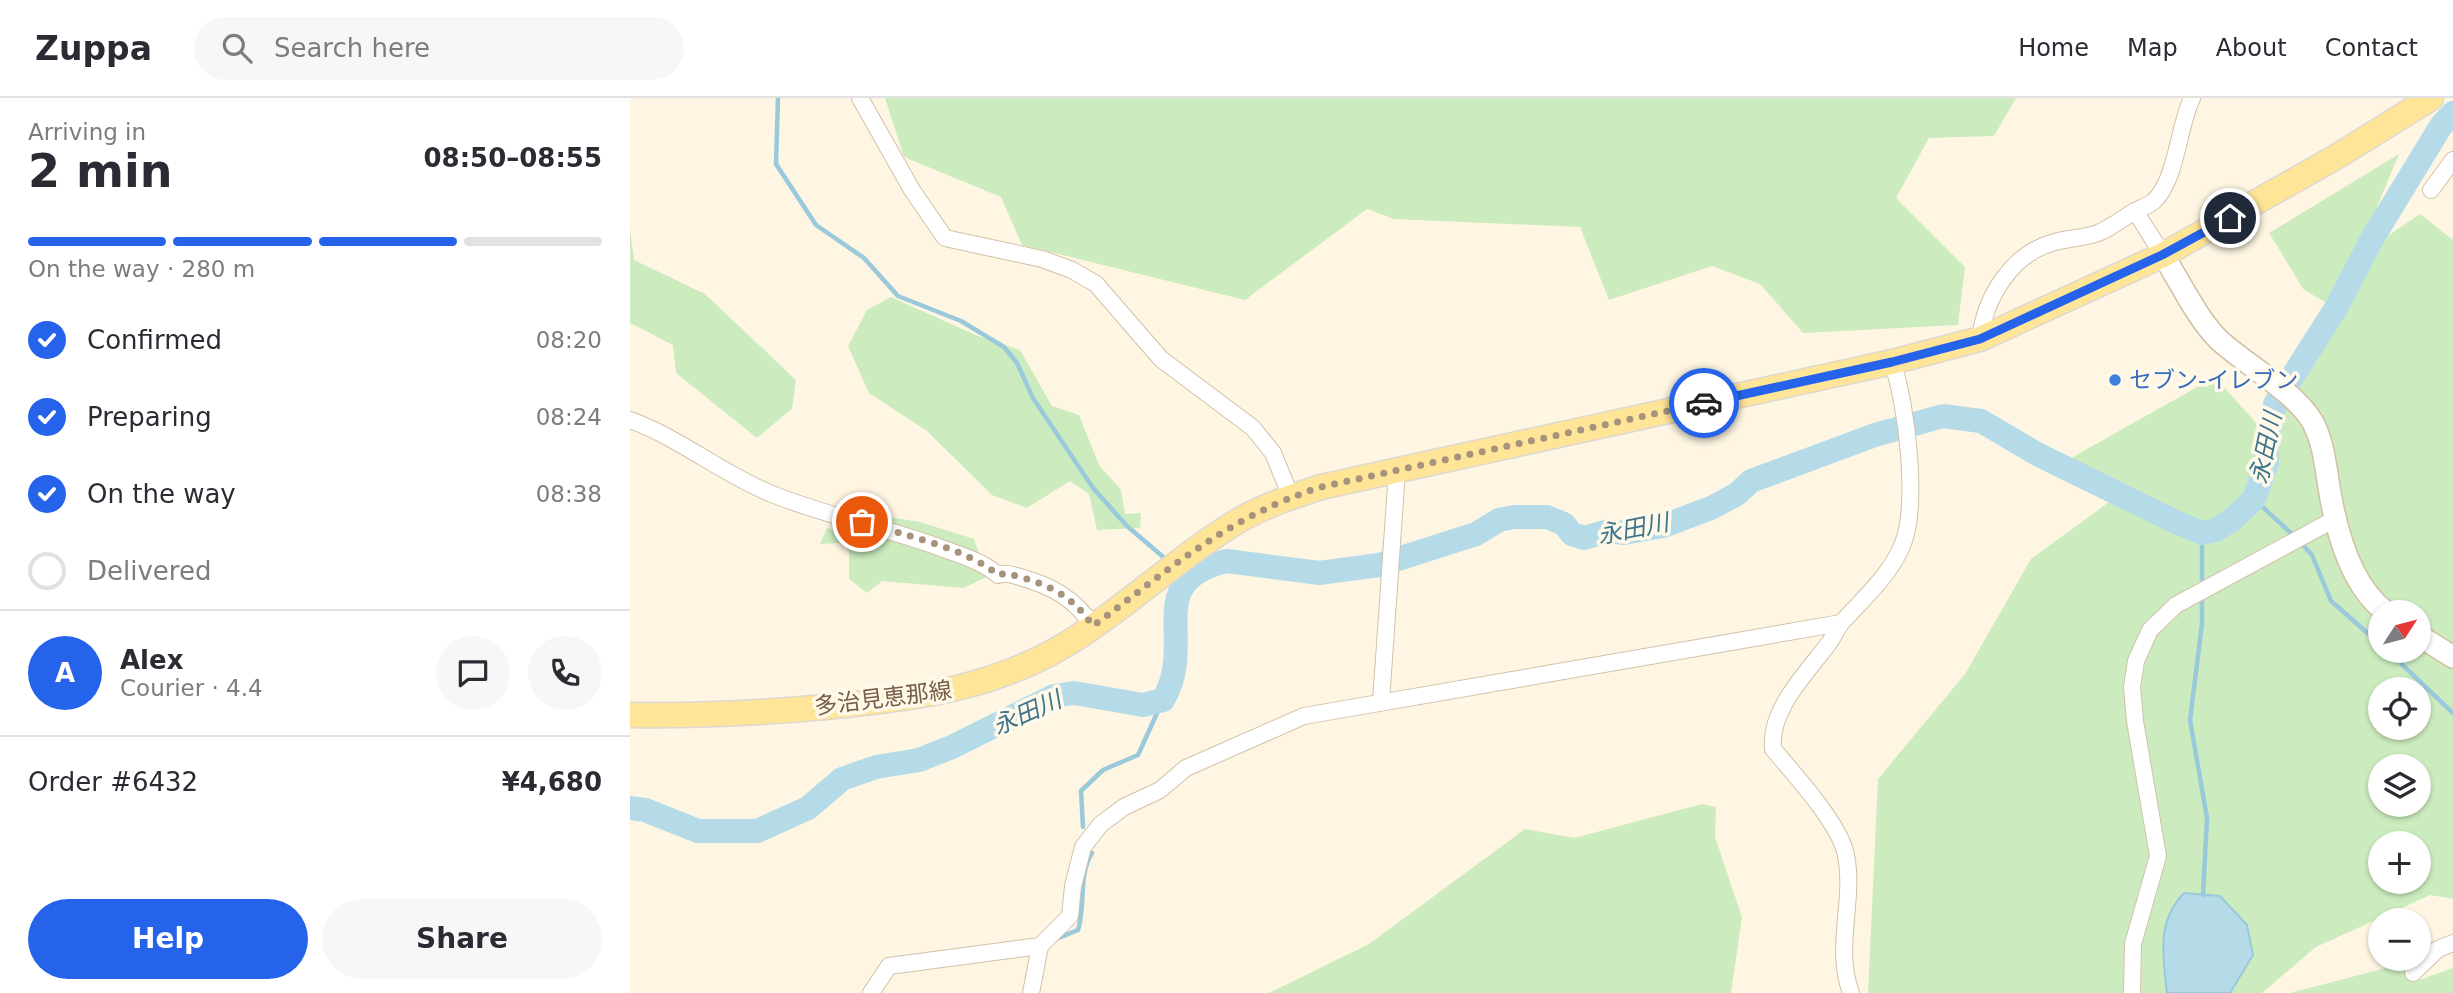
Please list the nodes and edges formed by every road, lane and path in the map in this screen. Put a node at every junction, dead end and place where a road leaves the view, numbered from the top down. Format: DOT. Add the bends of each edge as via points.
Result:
graph roads {
  1 [pos="860,98"];
  2 [pos="2192,98"];
  3 [pos="2431,98"];
  4 [pos="2453,160"];
  5 [pos="2431,190"];
  6 [pos="2135,211"];
  7 [pos="2162,255"];
  8 [pos="1980,339"];
  9 [pos="1892,362"];
  10 [pos="630,420"];
  11 [pos="1397,471"];
  12 [pos="1291,497"];
  13 [pos="2335,519"];
  14 [pos="2375,600"];
  15 [pos="1841,623"];
  16 [pos="1093,626"];
  17 [pos="2431,643"];
  18 [pos="2453,657"];
  19 [pos="1381,702"];
  20 [pos="630,715"];
  21 [pos="2453,943"];
  22 [pos="1040,946"];
  23 [pos="2413,973"];
  24 [pos="871,993"];
  25 [pos="1031,993"];
  26 [pos="1851,993"];
  27 [pos="2132,993"];
  1 -- 12 [label="street" via="945,238 1042,259 1096,284 1161,359 1252,428 1273,453"];
  2 -- 6 [label="street" via="2165,186 2154,201"];
  3 -- 7 [label="main road, 多治見恵那線"];
  4 -- 5 [label="street"];
  6 -- 7 [label="street"];
  6 -- 8 [label="street" via="2101,232 2054,242 2018,260 2008,269 1982,321"];
  7 -- 8 [label="main road, 多治見恵那線"];
  7 -- 13 [label="street" via="2217,338 2312,421"];
  8 -- 9 [label="main road, 多治見恵那線"];
  9 -- 11 [label="main road, 多治見恵那線"];
  9 -- 15 [label="street" via="1905,417 1910,518 1903,545 1877,585"];
  10 -- 16 [label="street" via="690,449 738,480 925,542 989,567 998,575 1005,572 1045,584 1079,605"];
  11 -- 12 [label="main road, 多治見恵那線"];
  11 -- 19 [label="street"];
  12 -- 16 [label="main road, 多治見恵那線" via="1234,523"];
  13 -- 14 [label="street" via="2356,573"];
  13 -- 27 [label="street" via="2176,605 2150,630 2136,661 2135,721 2158,856 2133,944"];
  15 -- 19 [label="street"];
  15 -- 26 [label="street" via="1779,715 1772,739 1773,749 1815,800 1846,854 1842,956"];
  16 -- 20 [label="main road, 多治見恵那線" via="1025,666 940,694 752,713"];
  17 -- 18 [label="street"];
  19 -- 22 [label="street" via="1304,716 1186,768 1160,790 1124,807 1101,824 1083,847 1070,916"];
  21 -- 23 [label="street" via="2438,949"];
  22 -- 24 [label="street" via="890,967"];
  22 -- 25 [label="street"];
}
